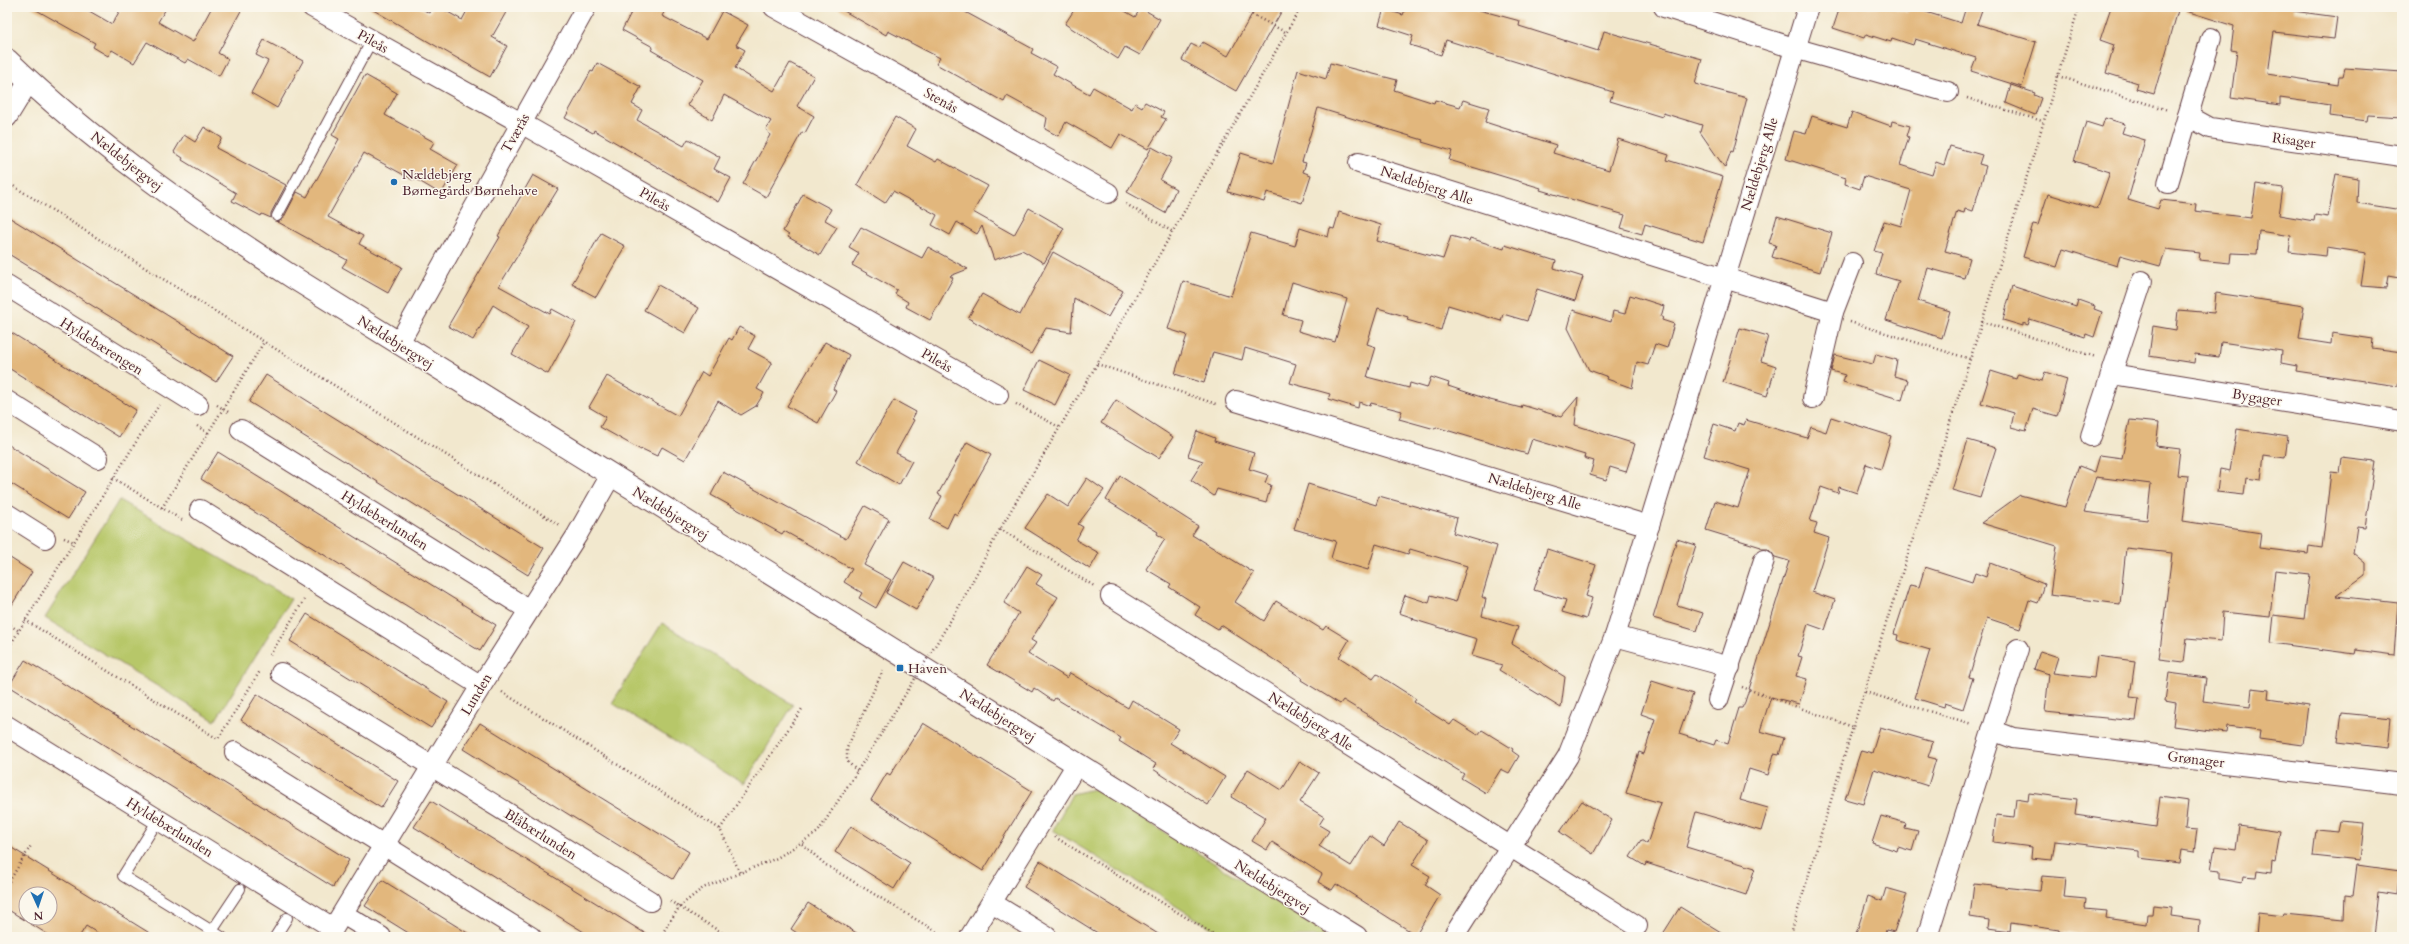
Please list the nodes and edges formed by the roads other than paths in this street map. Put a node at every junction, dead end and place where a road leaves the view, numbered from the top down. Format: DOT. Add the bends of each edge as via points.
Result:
graph roads {
  1 [pos="312,7"];
  2 [pos="586,7"];
  3 [pos="774,7"];
  4 [pos="1664,7"];
  5 [pos="1808,7"];
  6 [pos="2211,38"];
  7 [pos="372,40"];
  8 [pos="1794,48"];
  9 [pos="7,60"];
  10 [pos="29,82"];
  11 [pos="1948,92"];
  12 [pos="2188,116"];
  13 [pos="7,117"];
  14 [pos="521,123"];
  15 [pos="2402,156"];
  16 [pos="1359,163"];
  17 [pos="2168,183"];
  18 [pos="1108,193"];
  19 [pos="277,216"];
  20 [pos="1852,263"];
  21 [pos="1724,279"];
  22 [pos="2142,281"];
  23 [pos="7,286"];
  24 [pos="1833,312"];
  25 [pos="399,343"];
  26 [pos="2114,368"];
  27 [pos="998,395"];
  28 [pos="1813,398"];
  29 [pos="7,401"];
  30 [pos="1236,401"];
  31 [pos="198,405"];
  32 [pos="2402,421"];
  33 [pos="241,430"];
  34 [pos="2091,436"];
  35 [pos="98,458"];
  36 [pos="611,475"];
  37 [pos="7,514"];
  38 [pos="193,516"];
  39 [pos="1649,526"];
  40 [pos="45,538"];
  41 [pos="1764,560"];
  42 [pos="1111,596"];
  43 [pos="529,610"];
  44 [pos="1615,636"];
  45 [pos="2018,649"];
  46 [pos="281,673"];
  47 [pos="1728,674"];
  48 [pos="481,686"];
  49 [pos="1718,700"];
  50 [pos="7,726"];
  51 [pos="1992,730"];
  52 [pos="235,752"];
  53 [pos="1077,764"];
  54 [pos="433,767"];
  55 [pos="2402,784"];
  56 [pos="158,820"];
  57 [pos="384,846"];
  58 [pos="1510,846"];
  59 [pos="240,889"];
  60 [pos="650,901"];
  61 [pos="992,903"];
  62 [pos="287,918"];
  63 [pos="335,926"];
  64 [pos="1637,926"];
  65 [pos="212,931"];
  66 [pos="222,937"];
  67 [pos="275,937"];
  68 [pos="380,937"];
  69 [pos="531,937"];
  70 [pos="970,937"];
  71 [pos="1047,937"];
  72 [pos="1356,937"];
  73 [pos="1453,937"];
  74 [pos="1927,937"];
  1 -- 7 [label="street, Pileås"];
  2 -- 14 [label="street, Tværås"];
  3 -- 18 [label="street, Stenås"];
  4 -- 8 [label="street"];
  5 -- 8 [label="street, Nældebjerg Alle"];
  6 -- 12 [label="street"];
  7 -- 14 [label="street, Pileås"];
  7 -- 19 [label="lane"];
  8 -- 11 [label="street"];
  8 -- 21 [label="street, Nældebjerg Alle"];
  9 -- 10 [label="street, Nældebjergvej"];
  10 -- 13 [label="street"];
  10 -- 25 [label="street, Nældebjergvej" via="132,166 211,225"];
  12 -- 15 [label="street, Risager" via="2210,128"];
  12 -- 17 [label="street"];
  14 -- 25 [label="street, Tværås"];
  14 -- 27 [label="street, Pileås"];
  16 -- 21 [label="street, Nældebjerg Alle"];
  20 -- 24 [label="street"];
  21 -- 24 [label="street, Nældebjerg Alle"];
  21 -- 39 [label="street, Nældebjerg Alle"];
  22 -- 26 [label="street"];
  23 -- 31 [label="street, Hyldebærengen"];
  24 -- 28 [label="street"];
  25 -- 36 [label="street, Nældebjergvej"];
  26 -- 32 [label="street, Bygager"];
  26 -- 34 [label="street"];
  29 -- 35 [label="street"];
  30 -- 39 [label="street, Nældebjerg Alle"];
  33 -- 43 [label="street, Hyldebærlunden"];
  36 -- 43 [label="street, Lunden" via="577,535"];
  36 -- 53 [label="street, Nældebjergvej"];
  37 -- 40 [label="street"];
  38 -- 48 [label="street"];
  39 -- 44 [label="street, Nældebjerg Alle"];
  41 -- 47 [label="street"];
  42 -- 58 [label="street, Nældebjerg Alle"];
  43 -- 48 [label="street, Lunden"];
  44 -- 47 [label="street"];
  44 -- 58 [label="street, Nældebjerg Alle" via="1568,756"];
  45 -- 51 [label="street"];
  46 -- 54 [label="street"];
  47 -- 49 [label="street"];
  48 -- 54 [label="street, Lunden"];
  50 -- 56 [label="street, Hyldebærlunden"];
  51 -- 55 [label="street, Grønager" via="2013,738"];
  51 -- 74 [label="street"];
  52 -- 57 [label="street"];
  53 -- 61 [label="street"];
  53 -- 72 [label="street, Nældebjergvej"];
  54 -- 57 [label="street, Lunden"];
  54 -- 60 [label="street, Blåbærlunden"];
  56 -- 63 [label="street, Hyldebærlunden"];
  56 -- 65 [label="lane" via="123,876"];
  57 -- 63 [label="street, Lunden"];
  57 -- 69 [label="street"];
  58 -- 64 [label="street, Nældebjerg Alle"];
  58 -- 73 [label="street, Nældebjerg Alle"];
  59 -- 65 [label="lane"];
  61 -- 70 [label="street"];
  61 -- 71 [label="street"];
  62 -- 67 [label="lane"];
  63 -- 68 [label="street"];
  65 -- 66 [label="lane"];
}
